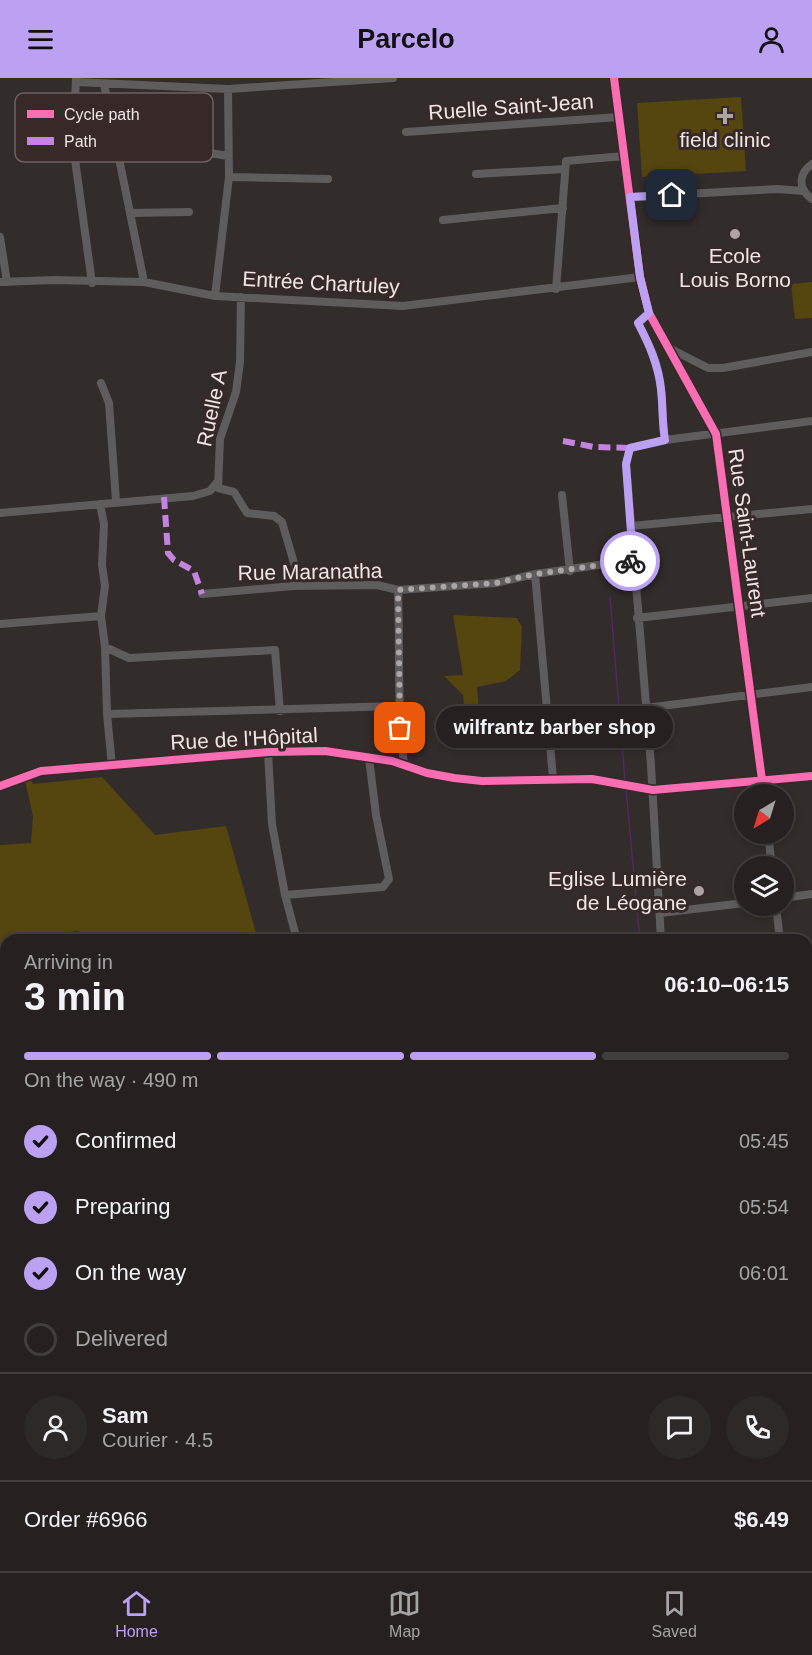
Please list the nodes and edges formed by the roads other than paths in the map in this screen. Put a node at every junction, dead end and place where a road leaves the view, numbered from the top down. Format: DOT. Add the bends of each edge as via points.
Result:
graph roads {
  1 [pos="393,78"];
  2 [pos="614,78"];
  3 [pos="76,80"];
  4 [pos="268,82"];
  5 [pos="104,84"];
  6 [pos="228,90"];
  7 [pos="106,93"];
  8 [pos="619,117"];
  9 [pos="406,132"];
  10 [pos="213,154"];
  11 [pos="228,156"];
  12 [pos="624,156"];
  13 [pos="75,162"];
  14 [pos="120,162"];
  15 [pos="812,164"];
  16 [pos="565,169"];
  17 [pos="476,174"];
  18 [pos="229,177"];
  19 [pos="327,179"];
  20 [pos="803,191"];
  21 [pos="630,197"];
  22 [pos="812,199"];
  23 [pos="563,208"];
  24 [pos="189,212"];
  25 [pos="130,213"];
  26 [pos="443,220"];
  27 [pos="0,237"];
  28 [pos="640,277"];
  29 [pos="3,282"];
  30 [pos="144,282"];
  31 [pos="92,283"];
  32 [pos="556,289"];
  33 [pos="214,296"];
  34 [pos="241,297"];
  35 [pos="649,313"];
  36 [pos="668,347"];
  37 [pos="812,352"];
  38 [pos="101,383"];
  39 [pos="812,421"];
  40 [pos="716,434"];
  41 [pos="665,440"];
  42 [pos="218,482"];
  43 [pos="562,495"];
  44 [pos="116,501"];
  45 [pos="100,504"];
  46 [pos="812,509"];
  47 [pos="0,513"];
  48 [pos="726,517"];
  49 [pos="631,526"];
  50 [pos="633,560"];
  51 [pos="570,571"];
  52 [pos="535,574"];
  53 [pos="293,586"];
  54 [pos="398,590"];
  55 [pos="202,594"];
  56 [pos="812,598"];
  57 [pos="739,607"];
  58 [pos="101,616"];
  59 [pos="637,618"];
  60 [pos="0,624"];
  61 [pos="105,647"];
  62 [pos="812,687"];
  63 [pos="749,695"];
  64 [pos="398,706"];
  65 [pos="646,708"];
  66 [pos="280,711"];
  67 [pos="107,714"];
  68 [pos="268,752"];
  69 [pos="369,758"];
  70 [pos="404,765"];
  71 [pos="112,766"];
  72 [pos="812,776"];
  73 [pos="553,778"];
  74 [pos="762,781"];
  75 [pos="762,784"];
  76 [pos="0,786"];
  77 [pos="653,790"];
  78 [pos="812,894"];
  79 [pos="285,895"];
  80 [pos="794,896"];
  81 [pos="734,904"];
  82 [pos="660,913"];
  83 [pos="777,916"];
  84 [pos="295,934"];
  85 [pos="661,934"];
  86 [pos="779,934"];
  1 -- 4 [label="street"];
  2 -- 8 [label="street, Rue Saint-Laurent"];
  3 -- 5 [label="street"];
  4 -- 6 [label="street"];
  5 -- 6 [label="street"];
  5 -- 7 [label="street"];
  6 -- 11 [label="street"];
  8 -- 9 [label="street, Ruelle Saint-Jean"];
  8 -- 12 [label="street, Rue Saint-Laurent"];
  10 -- 11 [label="street"];
  11 -- 18 [label="street"];
  12 -- 16 [label="street" via="569,160"];
  12 -- 21 [label="street, Rue Saint-Laurent"];
  13 -- 31 [label="street"];
  14 -- 25 [label="street"];
  15 -- 20 [label="street" via="802,176"];
  16 -- 17 [label="street"];
  16 -- 23 [label="street"];
  18 -- 19 [label="street"];
  18 -- 33 [label="street"];
  20 -- 21 [label="street"];
  20 -- 22 [label="street"];
  21 -- 28 [label="street, Rue Saint-Laurent"];
  23 -- 26 [label="street"];
  23 -- 32 [label="street"];
  24 -- 25 [label="street"];
  25 -- 30 [label="street"];
  27 -- 29 [label="street"];
  28 -- 32 [label="street, Entrée Chartuley"];
  28 -- 35 [label="street, Rue Saint-Laurent"];
  29 -- 31 [label="street, Entrée Chartuley"];
  30 -- 31 [label="street, Entrée Chartuley"];
  30 -- 33 [label="street, Entrée Chartuley"];
  32 -- 34 [label="street, Entrée Chartuley" via="403,306"];
  33 -- 34 [label="street, Entrée Chartuley"];
  34 -- 42 [label="street, Ruelle A" via="240,362 236,392 220,439"];
  35 -- 36 [label="street, Rue Saint-Laurent"];
  35 -- 41 [label="street" via="638,323 654,353"];
  36 -- 37 [label="street" via="697,363 716,368"];
  36 -- 40 [label="street, Rue Saint-Laurent"];
  38 -- 44 [label="street" via="109,403"];
  39 -- 40 [label="street"];
  40 -- 41 [label="street"];
  40 -- 48 [label="street, Rue Saint-Laurent"];
  41 -- 49 [label="street" via="630,448 626,464"];
  42 -- 44 [label="street" via="210,491 193,496"];
  42 -- 53 [label="street" via="218,488 234,492 247,513 274,516 282,522 296,570"];
  43 -- 51 [label="street"];
  44 -- 45 [label="street"];
  45 -- 47 [label="street"];
  45 -- 58 [label="street" via="105,586"];
  46 -- 48 [label="street"];
  48 -- 49 [label="street"];
  48 -- 57 [label="street, Rue Saint-Laurent"];
  49 -- 50 [label="street"];
  50 -- 51 [label="street, Rue Maranatha"];
  50 -- 59 [label="street"];
  51 -- 52 [label="street, Rue Maranatha"];
  52 -- 54 [label="street, Rue Maranatha" via="496,583"];
  52 -- 73 [label="street"];
  53 -- 54 [label="street, Rue Maranatha" via="377,585"];
  53 -- 55 [label="street, Rue Maranatha"];
  54 -- 64 [label="street"];
  56 -- 57 [label="street"];
  57 -- 59 [label="street"];
  57 -- 63 [label="street, Rue Saint-Laurent"];
  58 -- 60 [label="street"];
  58 -- 61 [label="street"];
  59 -- 65 [label="street"];
  61 -- 66 [label="street" via="129,657 275,650"];
  61 -- 67 [label="street"];
  62 -- 63 [label="street"];
  63 -- 65 [label="street"];
  63 -- 74 [label="street, Rue Saint-Laurent"];
  64 -- 66 [label="street"];
  64 -- 70 [label="street"];
  65 -- 77 [label="street"];
  66 -- 67 [label="street"];
  67 -- 71 [label="street"];
  68 -- 69 [label="street, Rue de l'Hôpital" via="325,751"];
  68 -- 71 [label="street, Rue de l'Hôpital"];
  68 -- 79 [label="street" via="272,824"];
  69 -- 70 [label="street, Rue de l'Hôpital"];
  69 -- 79 [label="street" via="389,879 383,887"];
  70 -- 73 [label="street, Rue de l'Hôpital" via="427,773 482,781"];
  71 -- 76 [label="street, Rue de l'Hôpital" via="41,771"];
  72 -- 74 [label="street, Rue de l'Hôpital"];
  73 -- 77 [label="street, Rue de l'Hôpital" via="592,779"];
  74 -- 75 [label="street, Rue Saint-Laurent"];
  74 -- 77 [label="street, Rue de l'Hôpital"];
  77 -- 82 [label="street"];
  78 -- 80 [label="street"];
  79 -- 84 [label="street"];
  81 -- 82 [label="street"];
  82 -- 85 [label="street"];
  83 -- 86 [label="street"];
}
